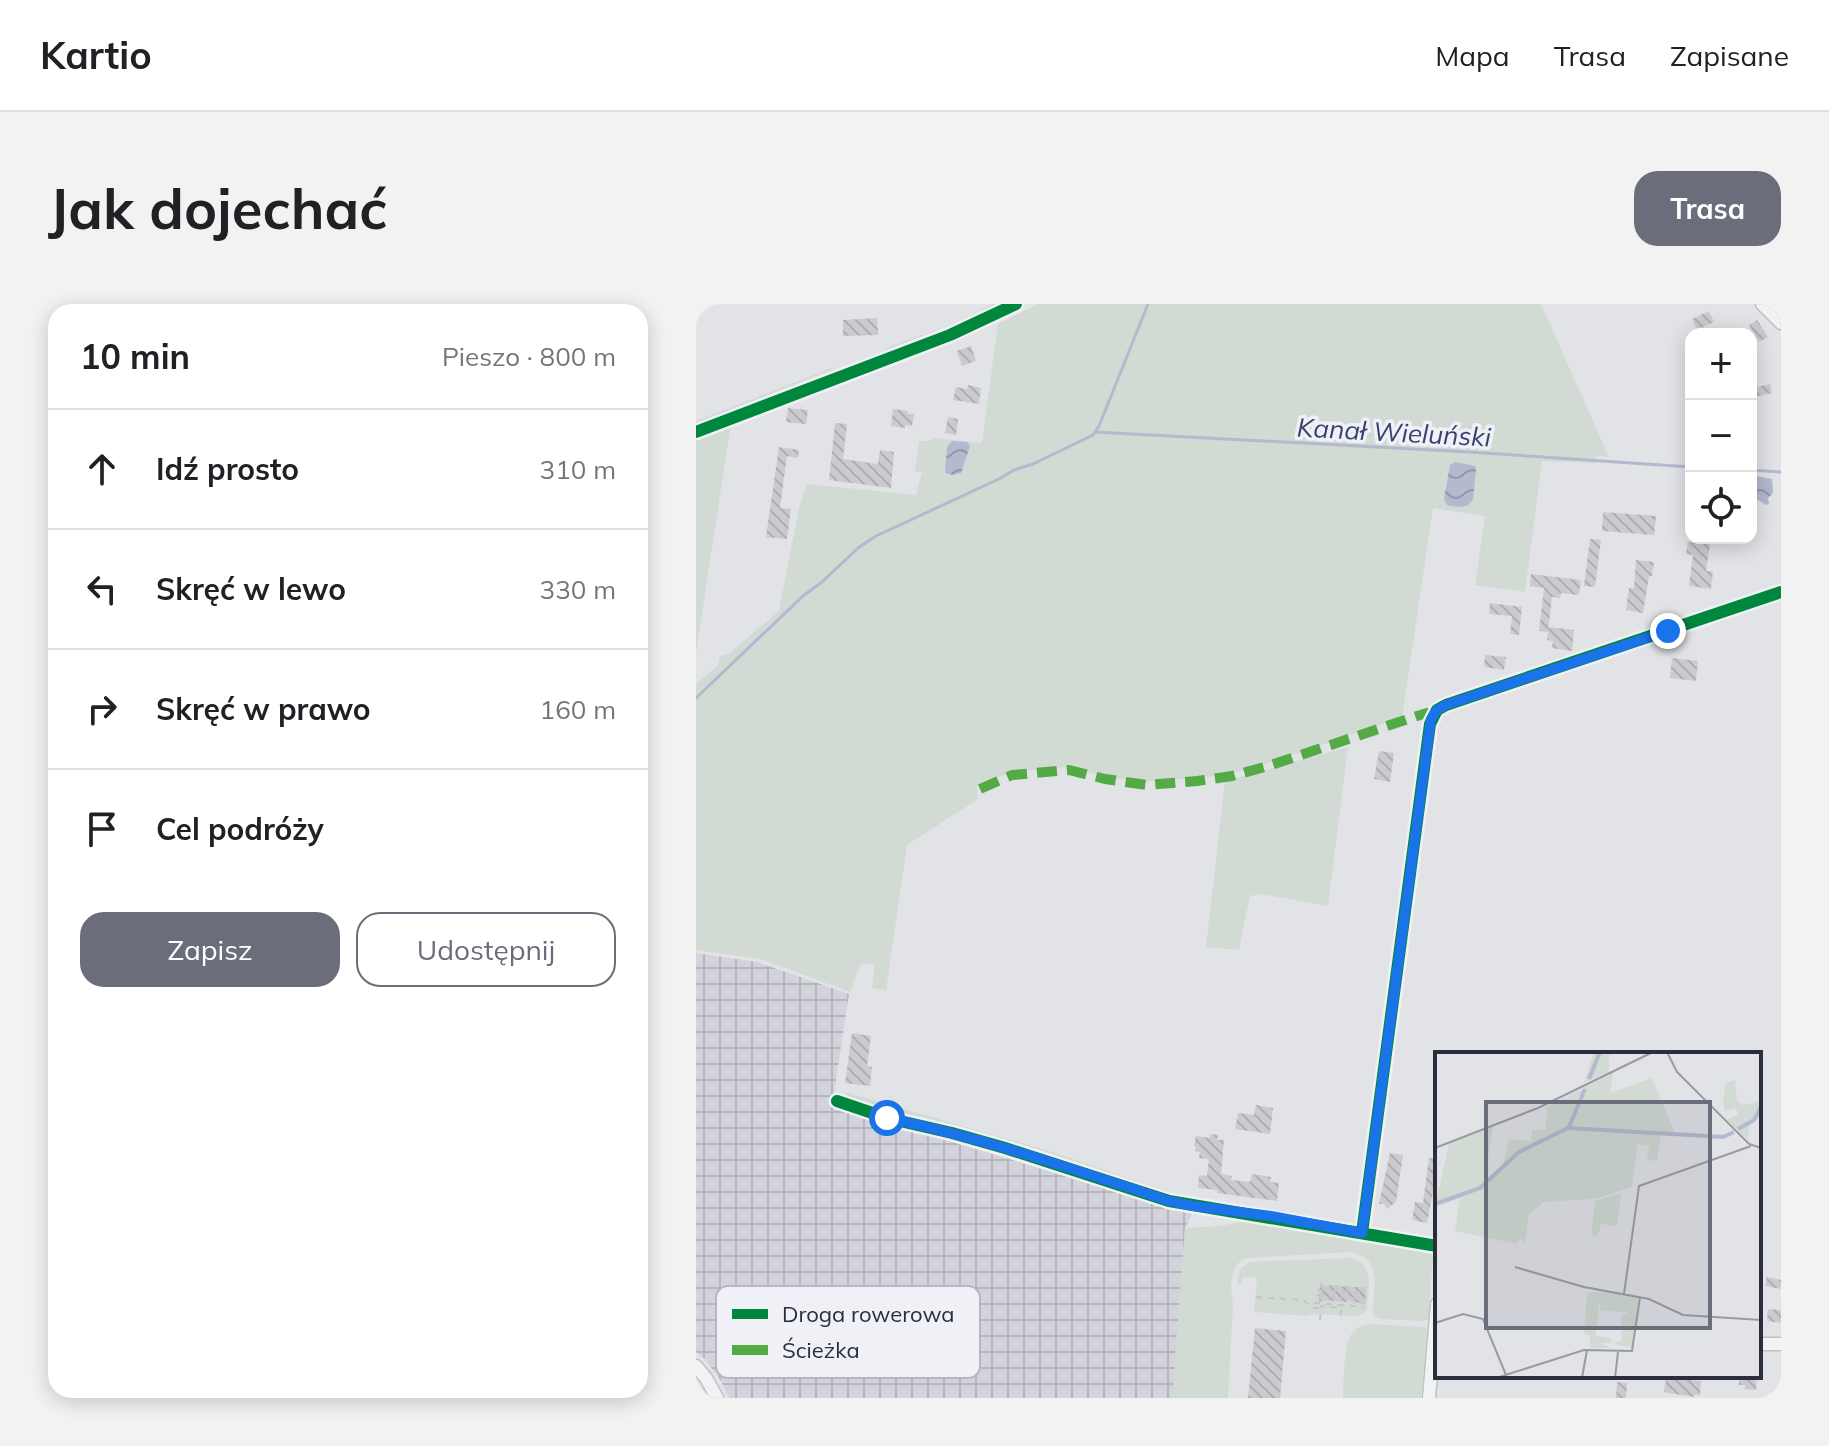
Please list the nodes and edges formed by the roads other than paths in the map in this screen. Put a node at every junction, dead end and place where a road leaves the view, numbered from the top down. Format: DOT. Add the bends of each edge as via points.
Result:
graph roads {
  1 [pos="1016,304"];
  2 [pos="1762,304"];
  3 [pos="1781,323"];
  4 [pos="696,432"];
  5 [pos="1781,592"];
  6 [pos="837,1101"];
  7 [pos="1362,1233"];
  8 [pos="1435,1246"];
  9 [pos="1435,1328"];
  10 [pos="696,1366"];
  11 [pos="717,1398"];
  12 [pos="1429,1398"];
  1 -- 4 [label="street" via="950,335"];
  2 -- 3 [label="street"];
  5 -- 7 [label="street" via="1446,705 1434,714"];
  6 -- 7 [label="street" via="1169,1201"];
  7 -- 8 [label="street"];
  9 -- 12 [label="street"];
  10 -- 11 [label="street"];
}
